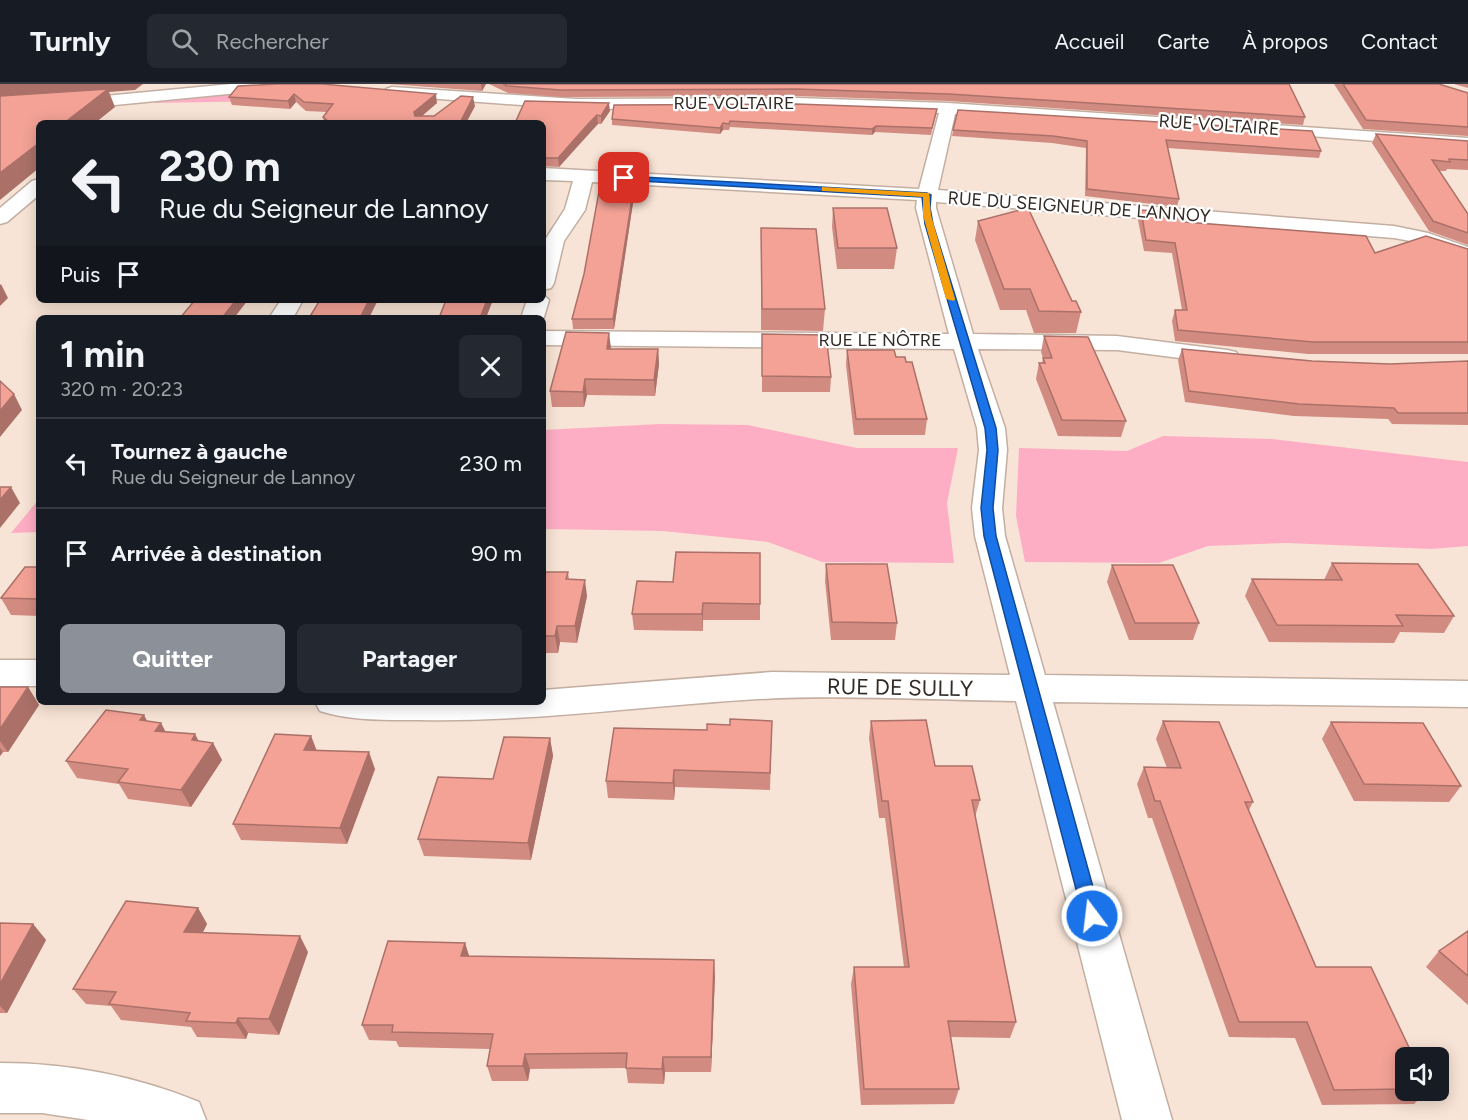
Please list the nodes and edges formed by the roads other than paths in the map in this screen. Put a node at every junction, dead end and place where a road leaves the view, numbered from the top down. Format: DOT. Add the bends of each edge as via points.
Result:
graph roads {
  1 [pos="297,84"];
  2 [pos="495,84"];
  3 [pos="379,91"];
  4 [pos="146,97"];
  5 [pos="461,98"];
  6 [pos="0,107"];
  7 [pos="948,108"];
  8 [pos="439,112"];
  9 [pos="123,116"];
  10 [pos="1468,143"];
  11 [pos="546,174"];
  12 [pos="584,176"];
  13 [pos="36,188"];
  14 [pos="927,195"];
  15 [pos="0,218"];
  16 [pos="1468,254"];
  17 [pos="546,272"];
  18 [pos="546,338"];
  19 [pos="963,340"];
  20 [pos="1250,360"];
  21 [pos="0,673"];
  22 [pos="36,673"];
  23 [pos="1030,688"];
  24 [pos="1468,694"];
  25 [pos="546,702"];
  26 [pos="390,705"];
  27 [pos="499,705"];
  28 [pos="0,1088"];
  29 [pos="181,1120"];
  30 [pos="1147,1120"];
  1 -- 4 [label="street"];
  2 -- 5 [label="street"];
  3 -- 5 [label="street, RUE VOLTAIRE"];
  4 -- 6 [label="street"];
  4 -- 9 [label="street"];
  5 -- 7 [label="street, RUE VOLTAIRE" via="576,104 796,103"];
  5 -- 8 [label="street"];
  7 -- 10 [label="street, RUE VOLTAIRE"];
  7 -- 14 [label="street"];
  11 -- 12 [label="street, RUE DU SEIGNEUR DE LANNOY"];
  12 -- 14 [label="street, RUE DU SEIGNEUR DE LANNOY"];
  12 -- 17 [label="street" via="574,210 554,241"];
  13 -- 15 [label="street"];
  14 -- 16 [label="street, RUE DU SEIGNEUR DE LANNOY" via="1394,232"];
  14 -- 19 [label="street" via="927,215"];
  18 -- 19 [label="street, RUE LE NÔTRE"];
  19 -- 20 [label="street, RUE LE NÔTRE" via="1129,344"];
  19 -- 23 [label="street" via="991,428 993,450 987,508 990,536"];
  21 -- 22 [label="street"];
  23 -- 24 [label="street, RUE DE SULLY"];
  23 -- 25 [label="street, RUE DE SULLY" via="772,685"];
  23 -- 30 [label="street"];
  26 -- 27 [label="street, RUE DE SULLY"];
  28 -- 29 [label="street" via="42,1088 106,1098"];
}
